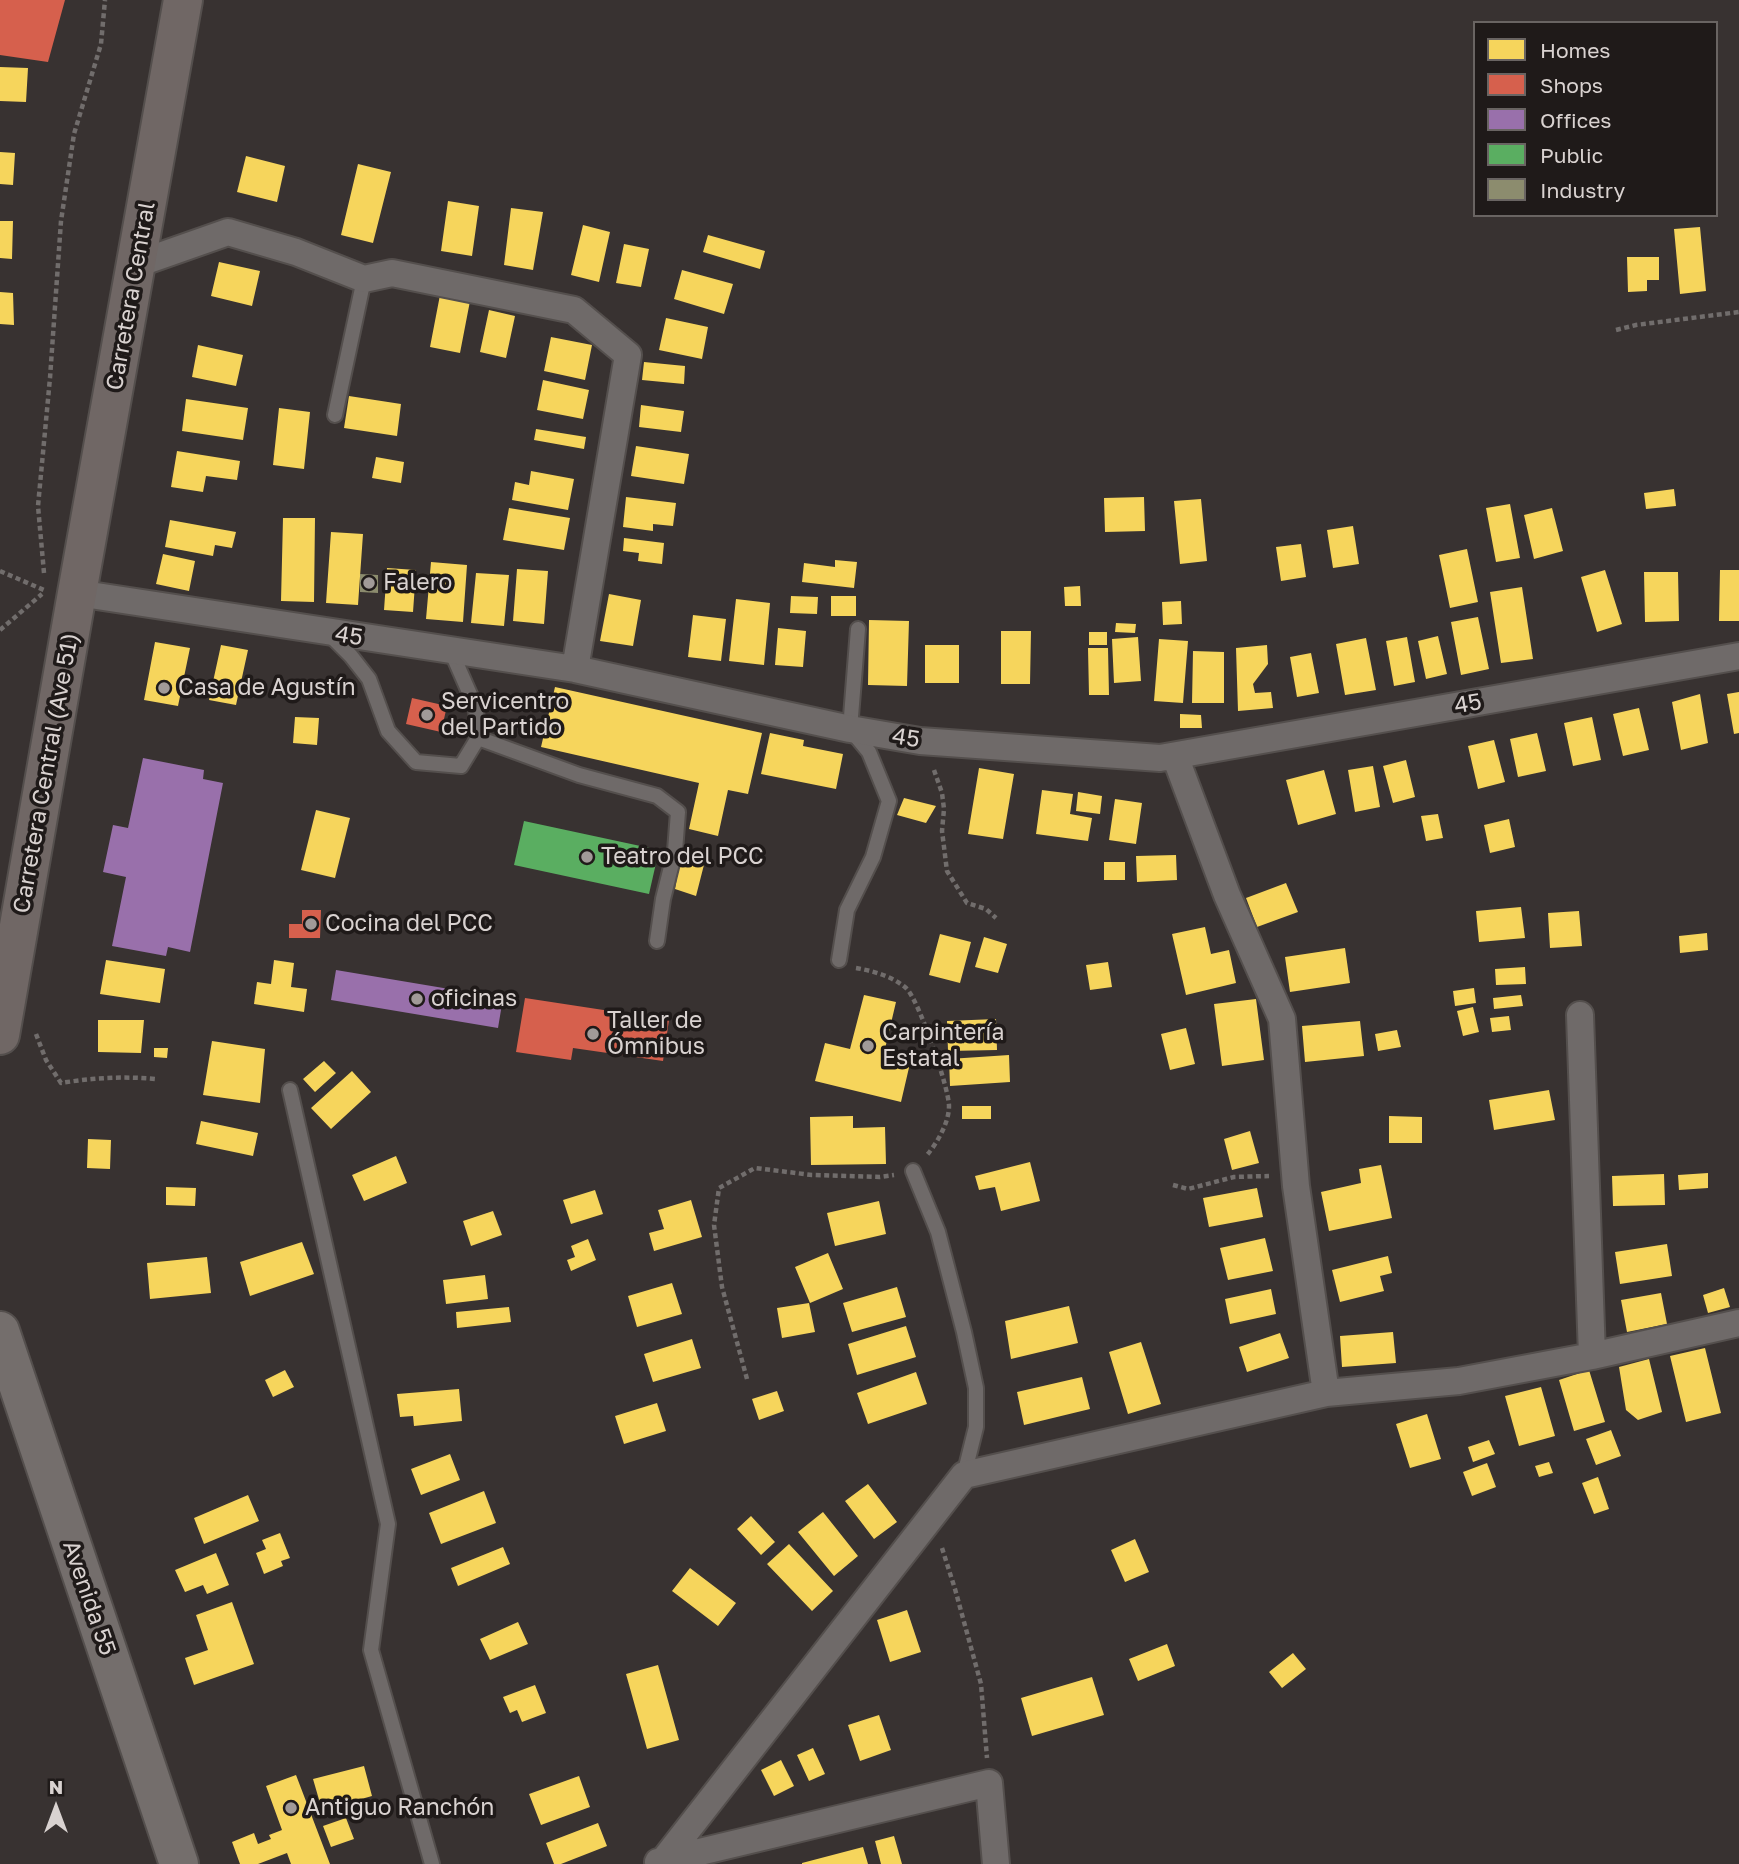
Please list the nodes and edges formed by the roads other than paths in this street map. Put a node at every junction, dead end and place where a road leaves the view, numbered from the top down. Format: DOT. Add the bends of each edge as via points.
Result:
graph roads {
  1 [pos="183,0"];
  2 [pos="136,264"];
  3 [pos="364,279"];
  4 [pos="335,415"];
  5 [pos="61,592"];
  6 [pos="858,629"];
  7 [pos="328,632"];
  8 [pos="452,651"];
  9 [pos="1739,656"];
  10 [pos="575,669"];
  11 [pos="850,729"];
  12 [pos="478,738"];
  13 [pos="1175,756"];
  14 [pos="657,941"];
  15 [pos="839,960"];
  16 [pos="1580,1015"];
  17 [pos="1,1032"];
  18 [pos="290,1090"];
  19 [pos="913,1171"];
  20 [pos="1739,1322"];
  21 [pos="0,1331"];
  22 [pos="1592,1356"];
  23 [pos="1326,1392"];
  24 [pos="964,1475"];
  25 [pos="658,1862"];
  26 [pos="179,1864"];
  27 [pos="432,1864"];
  28 [pos="996,1864"];
  1 -- 2 [label="main road, Carretera Central"];
  2 -- 3 [label="street" via="228,232"];
  2 -- 5 [label="main road, Carretera Central"];
  3 -- 4 [label="lane"];
  3 -- 10 [label="street" via="392,273 574,310 628,355"];
  5 -- 7 [label="street, 45"];
  5 -- 17 [label="main road, Carretera Central (Ave 51)"];
  6 -- 11 [label="lane"];
  7 -- 8 [label="street, 45"];
  7 -- 12 [label="lane" via="369,679 388,731 416,762 461,765"];
  8 -- 10 [label="street, 45"];
  8 -- 12 [label="lane" via="475,708"];
  9 -- 13 [label="street, 45"];
  10 -- 11 [label="street, 45"];
  11 -- 13 [label="street, 45" via="920,741"];
  11 -- 15 [label="lane" via="869,752 888,801 873,857 847,909"];
  12 -- 14 [label="lane" via="579,775 657,796 678,812"];
  13 -- 23 [label="street" via="1227,895 1282,1020 1296,1186"];
  16 -- 22 [label="street"];
  18 -- 27 [label="lane" via="388,1524 371,1650"];
  19 -- 24 [label="lane" via="938,1232 976,1388 975,1427"];
  20 -- 22 [label="street"];
  21 -- 26 [label="street, Avenida 55"];
  22 -- 23 [label="street" via="1459,1381"];
  23 -- 24 [label="street"];
  24 -- 25 [label="street"];
  25 -- 28 [label="street" via="989,1783"];
}
